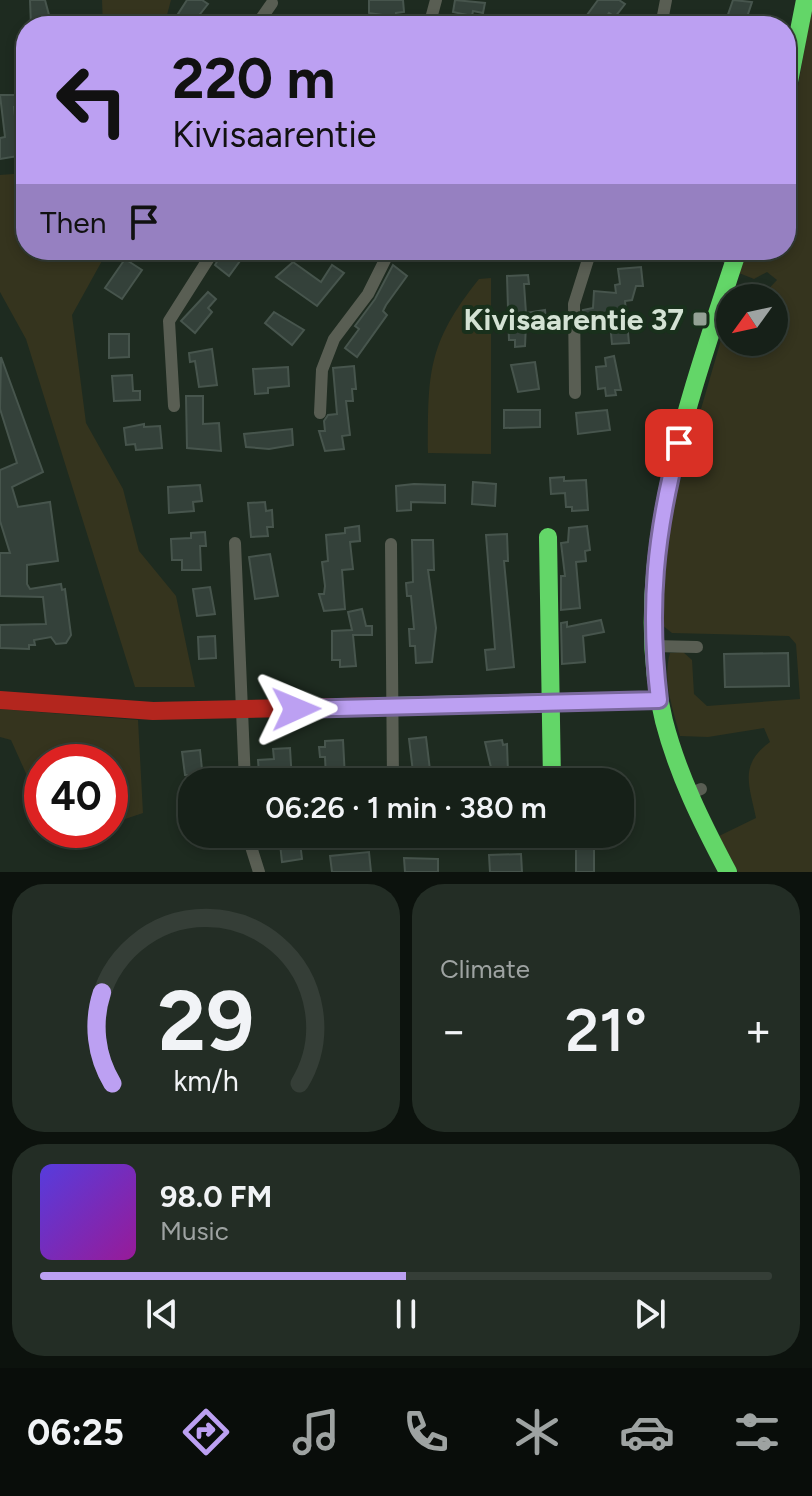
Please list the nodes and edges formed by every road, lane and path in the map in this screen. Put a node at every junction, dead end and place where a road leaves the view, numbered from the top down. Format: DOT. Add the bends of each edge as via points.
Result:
graph roads {
  1 [pos="805,0"];
  2 [pos="272,3"];
  3 [pos="263,16"];
  4 [pos="796,46"];
  5 [pos="208,260"];
  6 [pos="385,260"];
  7 [pos="588,260"];
  8 [pos="735,260"];
  9 [pos="575,393"];
  10 [pos="174,406"];
  11 [pos="320,413"];
  12 [pos="548,537"];
  13 [pos="235,543"];
  14 [pos="391,544"];
  15 [pos="653,646"];
  16 [pos="697,647"];
  17 [pos="0,700"];
  18 [pos="659,700"];
  19 [pos="550,704"];
  20 [pos="392,707"];
  21 [pos="244,710"];
  22 [pos="245,768"];
  23 [pos="393,768"];
  24 [pos="552,768"];
  25 [pos="251,848"];
  26 [pos="259,872"];
  27 [pos="728,872"];
  1 -- 4 [label="street"];
  2 -- 3 [label="street"];
  5 -- 10 [label="street" via="169,321"];
  6 -- 11 [label="street" via="368,294 334,339 322,370"];
  7 -- 9 [label="street" via="574,304"];
  8 -- 15 [label="street" via="662,508 653,584"];
  12 -- 19 [label="street"];
  13 -- 21 [label="street"];
  14 -- 20 [label="street"];
  15 -- 16 [label="street"];
  15 -- 18 [label="street"];
  17 -- 21 [label="street" via="153,711"];
  18 -- 19 [label="street"];
  18 -- 27 [label="street"];
  19 -- 20 [label="street"];
  19 -- 24 [label="street"];
  20 -- 21 [label="street"];
  20 -- 23 [label="street"];
  21 -- 22 [label="street"];
  25 -- 26 [label="street"];
}
